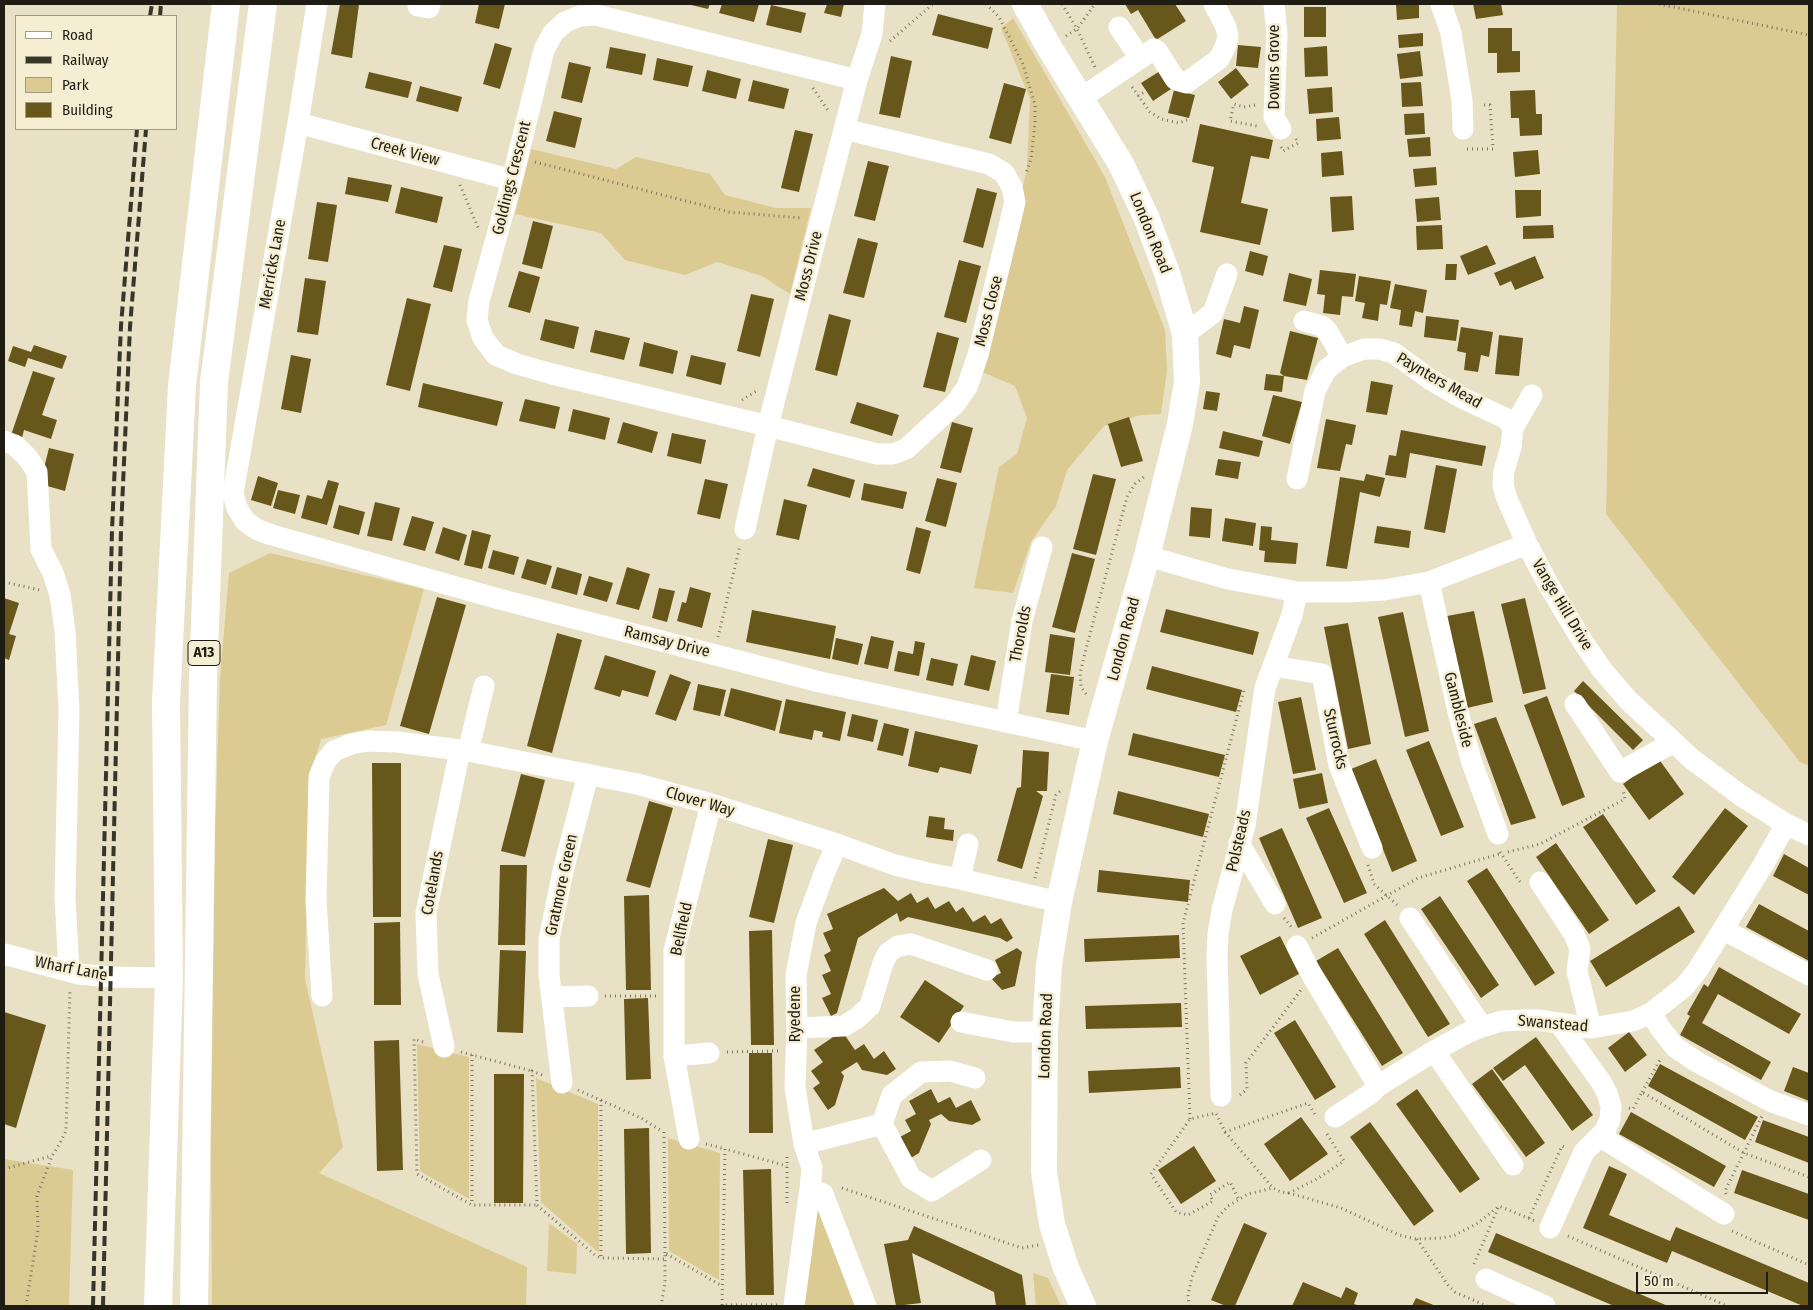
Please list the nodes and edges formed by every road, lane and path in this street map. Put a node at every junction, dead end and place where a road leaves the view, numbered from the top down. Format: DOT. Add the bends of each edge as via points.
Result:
graph roads {
  1 [pos="226,4"];
  2 [pos="263,4"];
  3 [pos="317,4"];
  4 [pos="418,4"];
  5 [pos="430,4"];
  6 [pos="875,4"];
  7 [pos="986,4"];
  8 [pos="1025,4"];
  9 [pos="1095,4"];
  10 [pos="1214,4"];
  11 [pos="1274,4"];
  12 [pos="1441,4"];
  13 [pos="1659,4"];
  14 [pos="1119,27"];
  15 [pos="1809,35"];
  16 [pos="1048,47"];
  17 [pos="1140,58"];
  18 [pos="857,80"];
  19 [pos="1128,80"];
  20 [pos="808,81"];
  21 [pos="1146,91"];
  22 [pos="1138,96"];
  23 [pos="1081,98"];
  24 [pos="1187,120"];
  25 [pos="298,123"];
  26 [pos="838,123"];
  27 [pos="1463,128"];
  28 [pos="1281,129"];
  29 [pos="517,158"];
  30 [pos="512,180"];
  31 [pos="458,183"];
  32 [pos="1015,202"];
  33 [pos="820,222"];
  34 [pos="482,237"];
  35 [pos="1227,274"];
  36 [pos="1304,321"];
  37 [pos="1184,334"];
  38 [pos="1342,357"];
  39 [pos="763,387"];
  40 [pos="1532,395"];
  41 [pos="740,402"];
  42 [pos="768,426"];
  43 [pos="1513,428"];
  44 [pos="4,441"];
  45 [pos="1144,476"];
  46 [pos="1297,479"];
  47 [pos="245,521"];
  48 [pos="745,529"];
  49 [pos="1527,544"];
  50 [pos="1042,547"];
  51 [pos="1146,556"];
  52 [pos="4,582"];
  53 [pos="1429,582"];
  54 [pos="1298,592"];
  55 [pos="60,595"];
  56 [pos="714,654"];
  57 [pos="1273,666"];
  58 [pos="1246,681"];
  59 [pos="484,686"];
  60 [pos="1092,690"];
  61 [pos="1575,704"];
  62 [pos="1006,722"];
  63 [pos="1095,741"];
  64 [pos="1672,743"];
  65 [pos="464,750"];
  66 [pos="1620,772"];
  67 [pos="588,775"];
  68 [pos="711,804"];
  69 [pos="1786,824"];
  70 [pos="1809,835"];
  71 [pos="1239,843"];
  72 [pos="837,844"];
  73 [pos="968,844"];
  74 [pos="1499,844"];
  75 [pos="1372,848"];
  76 [pos="960,879"];
  77 [pos="1540,882"];
  78 [pos="1388,895"];
  79 [pos="1059,902"];
  80 [pos="1275,904"];
  81 [pos="1410,918"];
  82 [pos="1724,930"];
  83 [pos="1297,946"];
  84 [pos="4,954"];
  85 [pos="987,970"];
  86 [pos="69,971"];
  87 [pos="1809,975"];
  88 [pos="1314,977"];
  89 [pos="169,978"];
  90 [pos="322,996"];
  91 [pos="588,996"];
  92 [pos="674,996"];
  93 [pos="552,997"];
  94 [pos="1651,1012"];
  95 [pos="962,1022"];
  96 [pos="1559,1023"];
  97 [pos="1482,1027"];
  98 [pos="797,1028"];
  99 [pos="1591,1028"];
  100 [pos="1045,1032"];
  101 [pos="1670,1042"];
  102 [pos="444,1047"];
  103 [pos="1434,1050"];
  104 [pos="797,1051"];
  105 [pos="709,1053"];
  106 [pos="472,1054"];
  107 [pos="674,1056"];
  108 [pos="532,1071"];
  109 [pos="975,1078"];
  110 [pos="562,1083"];
  111 [pos="1378,1086"];
  112 [pos="1642,1092"];
  113 [pos="601,1100"];
  114 [pos="1770,1100"];
  115 [pos="1225,1103"];
  116 [pos="1611,1106"];
  117 [pos="1809,1116"];
  118 [pos="1190,1119"];
  119 [pos="1326,1121"];
  120 [pos="882,1124"];
  121 [pos="663,1132"];
  122 [pos="1225,1132"];
  123 [pos="1600,1137"];
  124 [pos="689,1139"];
  125 [pos="804,1144"];
  126 [pos="725,1149"];
  127 [pos="1744,1153"];
  128 [pos="52,1156"];
  129 [pos="981,1160"];
  130 [pos="1513,1165"];
  131 [pos="787,1166"];
  132 [pos="4,1169"];
  133 [pos="1809,1177"];
  134 [pos="834,1186"];
  135 [pos="1274,1188"];
  136 [pos="810,1189"];
  137 [pos="1289,1193"];
  138 [pos="1238,1198"];
  139 [pos="472,1205"];
  140 [pos="537,1205"];
  141 [pos="1499,1206"];
  142 [pos="1724,1214"];
  143 [pos="1550,1228"];
  144 [pos="1416,1239"];
  145 [pos="1041,1244"];
  146 [pos="665,1253"];
  147 [pos="601,1258"];
  148 [pos="665,1259"];
  149 [pos="1809,1265"];
  150 [pos="1484,1274"];
  151 [pos="723,1287"];
  152 [pos="26,1306"];
  153 [pos="158,1306"];
  154 [pos="194,1306"];
  155 [pos="661,1306"];
  156 [pos="790,1306"];
  157 [pos="866,1306"];
  158 [pos="1083,1306"];
  159 [pos="1189,1306"];
  160 [pos="1487,1306"];
  161 [pos="1546,1306"];
  162 [pos="1727,1306"];
  1 -- 89 [label="highway, A13" via="182,386 166,702"];
  2 -- 154 [label="highway, A13" via="214,382 203,678"];
  3 -- 25 [label="street, Merricks Lane"];
  4 -- 5 [label="street" via="429,8"];
  6 -- 18 [label="street, Moss Drive" via="872,34"];
  7 -- 32 [label="path" via="998,17 1023,64 1034,105 1031,158"];
  8 -- 16 [label="main road, London Road"];
  9 -- 16 [label="path" via="1077,29"];
  10 -- 17 [label="street" via="1228,36 1219,59 1186,83 1176,79 1154,49"];
  11 -- 28 [label="street, Downs Grove" via="1277,34 1274,117"];
  12 -- 27 [label="street" via="1451,34 1462,100"];
  13 -- 15 [label="path"];
  14 -- 17 [label="street"];
  16 -- 23 [label="main road, London Road"];
  17 -- 23 [label="street"];
  18 -- 26 [label="street, Moss Drive"];
  18 -- 29 [label="street, Goldings Crescent" via="624,21 596,15 580,16 553,33 544,50"];
  19 -- 22 [label="path"];
  20 -- 26 [label="path"];
  21 -- 22 [label="path"];
  22 -- 24 [label="path" via="1150,112 1161,119 1180,123"];
  23 -- 37 [label="main road, London Road" via="1121,164 1147,219"];
  25 -- 30 [label="street, Creek View"];
  25 -- 47 [label="street, Merricks Lane" via="233,493 236,508"];
  26 -- 32 [label="street" via="989,164 1004,173"];
  26 -- 33 [label="street, Moss Drive"];
  29 -- 30 [label="street, Goldings Crescent"];
  29 -- 33 [label="path" via="730,212"];
  30 -- 42 [label="street, Goldings Crescent" via="480,301 478,320 483,338 496,355 552,374"];
  31 -- 34 [label="path"];
  32 -- 42 [label="street, Moss Close" via="978,355 967,387 955,404 924,433 906,449 893,454 877,454"];
  33 -- 42 [label="street, Moss Drive"];
  35 -- 37 [label="street" via="1213,313"];
  36 -- 38 [label="street" via="1322,326"];
  37 -- 51 [label="main road, London Road" via="1187,382 1180,424"];
  38 -- 43 [label="street, Paynters Mead" via="1364,349 1394,353 1438,384 1507,419"];
  38 -- 46 [label="street, Paynters Mead" via="1326,370 1315,391"];
  39 -- 41 [label="path"];
  40 -- 43 [label="street"];
  42 -- 48 [label="street, Moss Drive"];
  43 -- 49 [label="street" via="1504,485"];
  44 -- 55 [label="street" via="15,445 37,472 41,549"];
  45 -- 60 [label="path" via="1127,497 1086,645 1080,674 1081,687 1089,699"];
  47 -- 56 [label="street, Ramsay Drive" via="272,535 499,599"];
  48 -- 56 [label="path"];
  49 -- 53 [label="street, Vange Hill Drive"];
  49 -- 64 [label="street, Vange Hill Drive" via="1566,616 1603,671"];
  50 -- 62 [label="street, Thorolds" via="1022,621"];
  51 -- 54 [label="street, Vange Hill Drive" via="1228,578"];
  51 -- 63 [label="main road, London Road"];
  52 -- 55 [label="path"];
  53 -- 54 [label="street, Vange Hill Drive" via="1384,590"];
  53 -- 74 [label="street, Gambleside" via="1459,716"];
  54 -- 57 [label="street, Polsteads"];
  55 -- 86 [label="street" via="69,710 65,897"];
  56 -- 62 [label="street, Ramsay Drive" via="820,682"];
  57 -- 71 [label="street, Polsteads" via="1265,688 1245,824"];
  57 -- 75 [label="street, Sturrocks" via="1322,674 1340,765"];
  58 -- 118 [label="path" via="1183,923"];
  59 -- 65 [label="street, Cotelands"];
  61 -- 66 [label="street"];
  62 -- 63 [label="street, Ramsay Drive"];
  63 -- 79 [label="main road, London Road"];
  64 -- 66 [label="street"];
  64 -- 69 [label="street, Vange Hill Drive" via="1743,797"];
  65 -- 67 [label="street, Clover Way"];
  65 -- 90 [label="street, Clover Way" via="368,742 334,751 325,762 319,777 316,900"];
  65 -- 102 [label="street, Cotelands" via="426,913 428,974"];
  66 -- 74 [label="path" via="1625,799 1540,844"];
  67 -- 68 [label="street, Clover Way"];
  67 -- 93 [label="street, Gratmore Green" via="549,939"];
  68 -- 72 [label="street, Clover Way"];
  68 -- 92 [label="street, Bellfield" via="674,951"];
  69 -- 70 [label="street, Vange Hill Drive"];
  69 -- 82 [label="street, Swanstead"];
  71 -- 80 [label="street"];
  71 -- 115 [label="street, Polsteads" via="1218,934"];
  72 -- 76 [label="street, Clover Way" via="895,865"];
  72 -- 98 [label="street, Ryedene" via="806,923 796,975"];
  73 -- 76 [label="street"];
  74 -- 77 [label="path" via="1527,892"];
  74 -- 78 [label="path" via="1418,878"];
  75 -- 78 [label="path" via="1368,865 1374,884"];
  76 -- 79 [label="street, Clover Way"];
  77 -- 99 [label="street" via="1574,934 1580,949 1577,970"];
  78 -- 81 [label="path"];
  78 -- 83 [label="path"];
  79 -- 100 [label="main road, London Road" via="1049,965"];
  80 -- 83 [label="path" via="1296,933"];
  81 -- 97 [label="street"];
  82 -- 87 [label="street"];
  82 -- 94 [label="street, Swanstead" via="1684,987"];
  83 -- 88 [label="street"];
  84 -- 86 [label="street, Wharf Lane"];
  85 -- 98 [label="street" via="911,944 898,946 888,953 883,963 870,1006 857,1018 844,1026"];
  86 -- 89 [label="street, Wharf Lane" via="110,977"];
  86 -- 128 [label="path" via="66,1131"];
  88 -- 111 [label="street"];
  88 -- 115 [label="path" via="1296,995 1246,1063 1247,1090"];
  89 -- 153 [label="highway, A13"];
  91 -- 92 [label="path"];
  91 -- 93 [label="street"];
  92 -- 107 [label="street, Bellfield"];
  93 -- 110 [label="street, Gratmore Green"];
  94 -- 99 [label="street, Swanstead" via="1633,1021"];
  94 -- 101 [label="street"];
  95 -- 100 [label="street" via="1013,1032"];
  96 -- 97 [label="street, Swanstead" via="1502,1021"];
  96 -- 99 [label="street, Swanstead"];
  96 -- 116 [label="street" via="1607,1093"];
  97 -- 103 [label="street, Swanstead"];
  98 -- 104 [label="street, Ryedene"];
  100 -- 158 [label="main road, London Road" via="1044,1162 1047,1189 1052,1224"];
  101 -- 112 [label="path"];
  101 -- 114 [label="street" via="1698,1062"];
  102 -- 106 [label="path"];
  102 -- 139 [label="path" via="414,1039 416,1174"];
  103 -- 111 [label="street, Swanstead"];
  103 -- 130 [label="street"];
  104 -- 105 [label="path"];
  104 -- 125 [label="street, Ryedene" via="795,1087"];
  105 -- 107 [label="street"];
  106 -- 108 [label="path"];
  106 -- 139 [label="path"];
  107 -- 124 [label="street, Bellfield"];
  108 -- 110 [label="path"];
  108 -- 140 [label="path"];
  109 -- 120 [label="street" via="950,1070 921,1072 892,1095"];
  110 -- 113 [label="path"];
  111 -- 119 [label="street, Swanstead"];
  112 -- 116 [label="path" via="1633,1109"];
  112 -- 127 [label="path"];
  113 -- 121 [label="path"];
  113 -- 147 [label="path"];
  114 -- 117 [label="street"];
  114 -- 127 [label="path"];
  115 -- 118 [label="path"];
  115 -- 122 [label="path"];
  116 -- 123 [label="street" via="1610,1119"];
  118 -- 138 [label="path" via="1151,1174 1176,1212 1182,1214 1188,1215 1213,1201 1210,1195 1230,1182"];
  119 -- 122 [label="path" via="1308,1103"];
  119 -- 137 [label="path" via="1344,1161"];
  120 -- 125 [label="street"];
  120 -- 129 [label="street" via="911,1178 932,1191"];
  121 -- 124 [label="path"];
  121 -- 146 [label="path"];
  122 -- 135 [label="path"];
  123 -- 142 [label="street"];
  123 -- 143 [label="street" via="1584,1152"];
  124 -- 126 [label="path"];
  125 -- 136 [label="street, Ryedene" via="812,1168"];
  126 -- 131 [label="path"];
  126 -- 151 [label="path"];
  127 -- 133 [label="path"];
  127 -- 142 [label="path" via="1725,1191 1729,1201"];
  128 -- 132 [label="path"];
  128 -- 152 [label="path" via="38,1196 38,1230"];
  134 -- 145 [label="path" via="1022,1248"];
  135 -- 137 [label="path"];
  135 -- 138 [label="path"];
  136 -- 156 [label="street, Ryedene"];
  136 -- 157 [label="street" via="823,1194"];
  137 -- 144 [label="path" via="1341,1208 1399,1235"];
  138 -- 159 [label="path" via="1218,1217 1189,1287"];
  139 -- 140 [label="path"];
  140 -- 147 [label="path"];
  141 -- 143 [label="path"];
  141 -- 144 [label="path" via="1478,1223 1455,1235"];
  141 -- 150 [label="path" via="1473,1265"];
  142 -- 149 [label="path" via="1719,1226"];
  143 -- 162 [label="path"];
  144 -- 160 [label="path" via="1455,1292"];
  146 -- 148 [label="path"];
  146 -- 151 [label="path"];
  147 -- 148 [label="path"];
  148 -- 155 [label="path"];
  150 -- 161 [label="street"];
  151 -- 156 [label="path" via="722,1305"];
}
